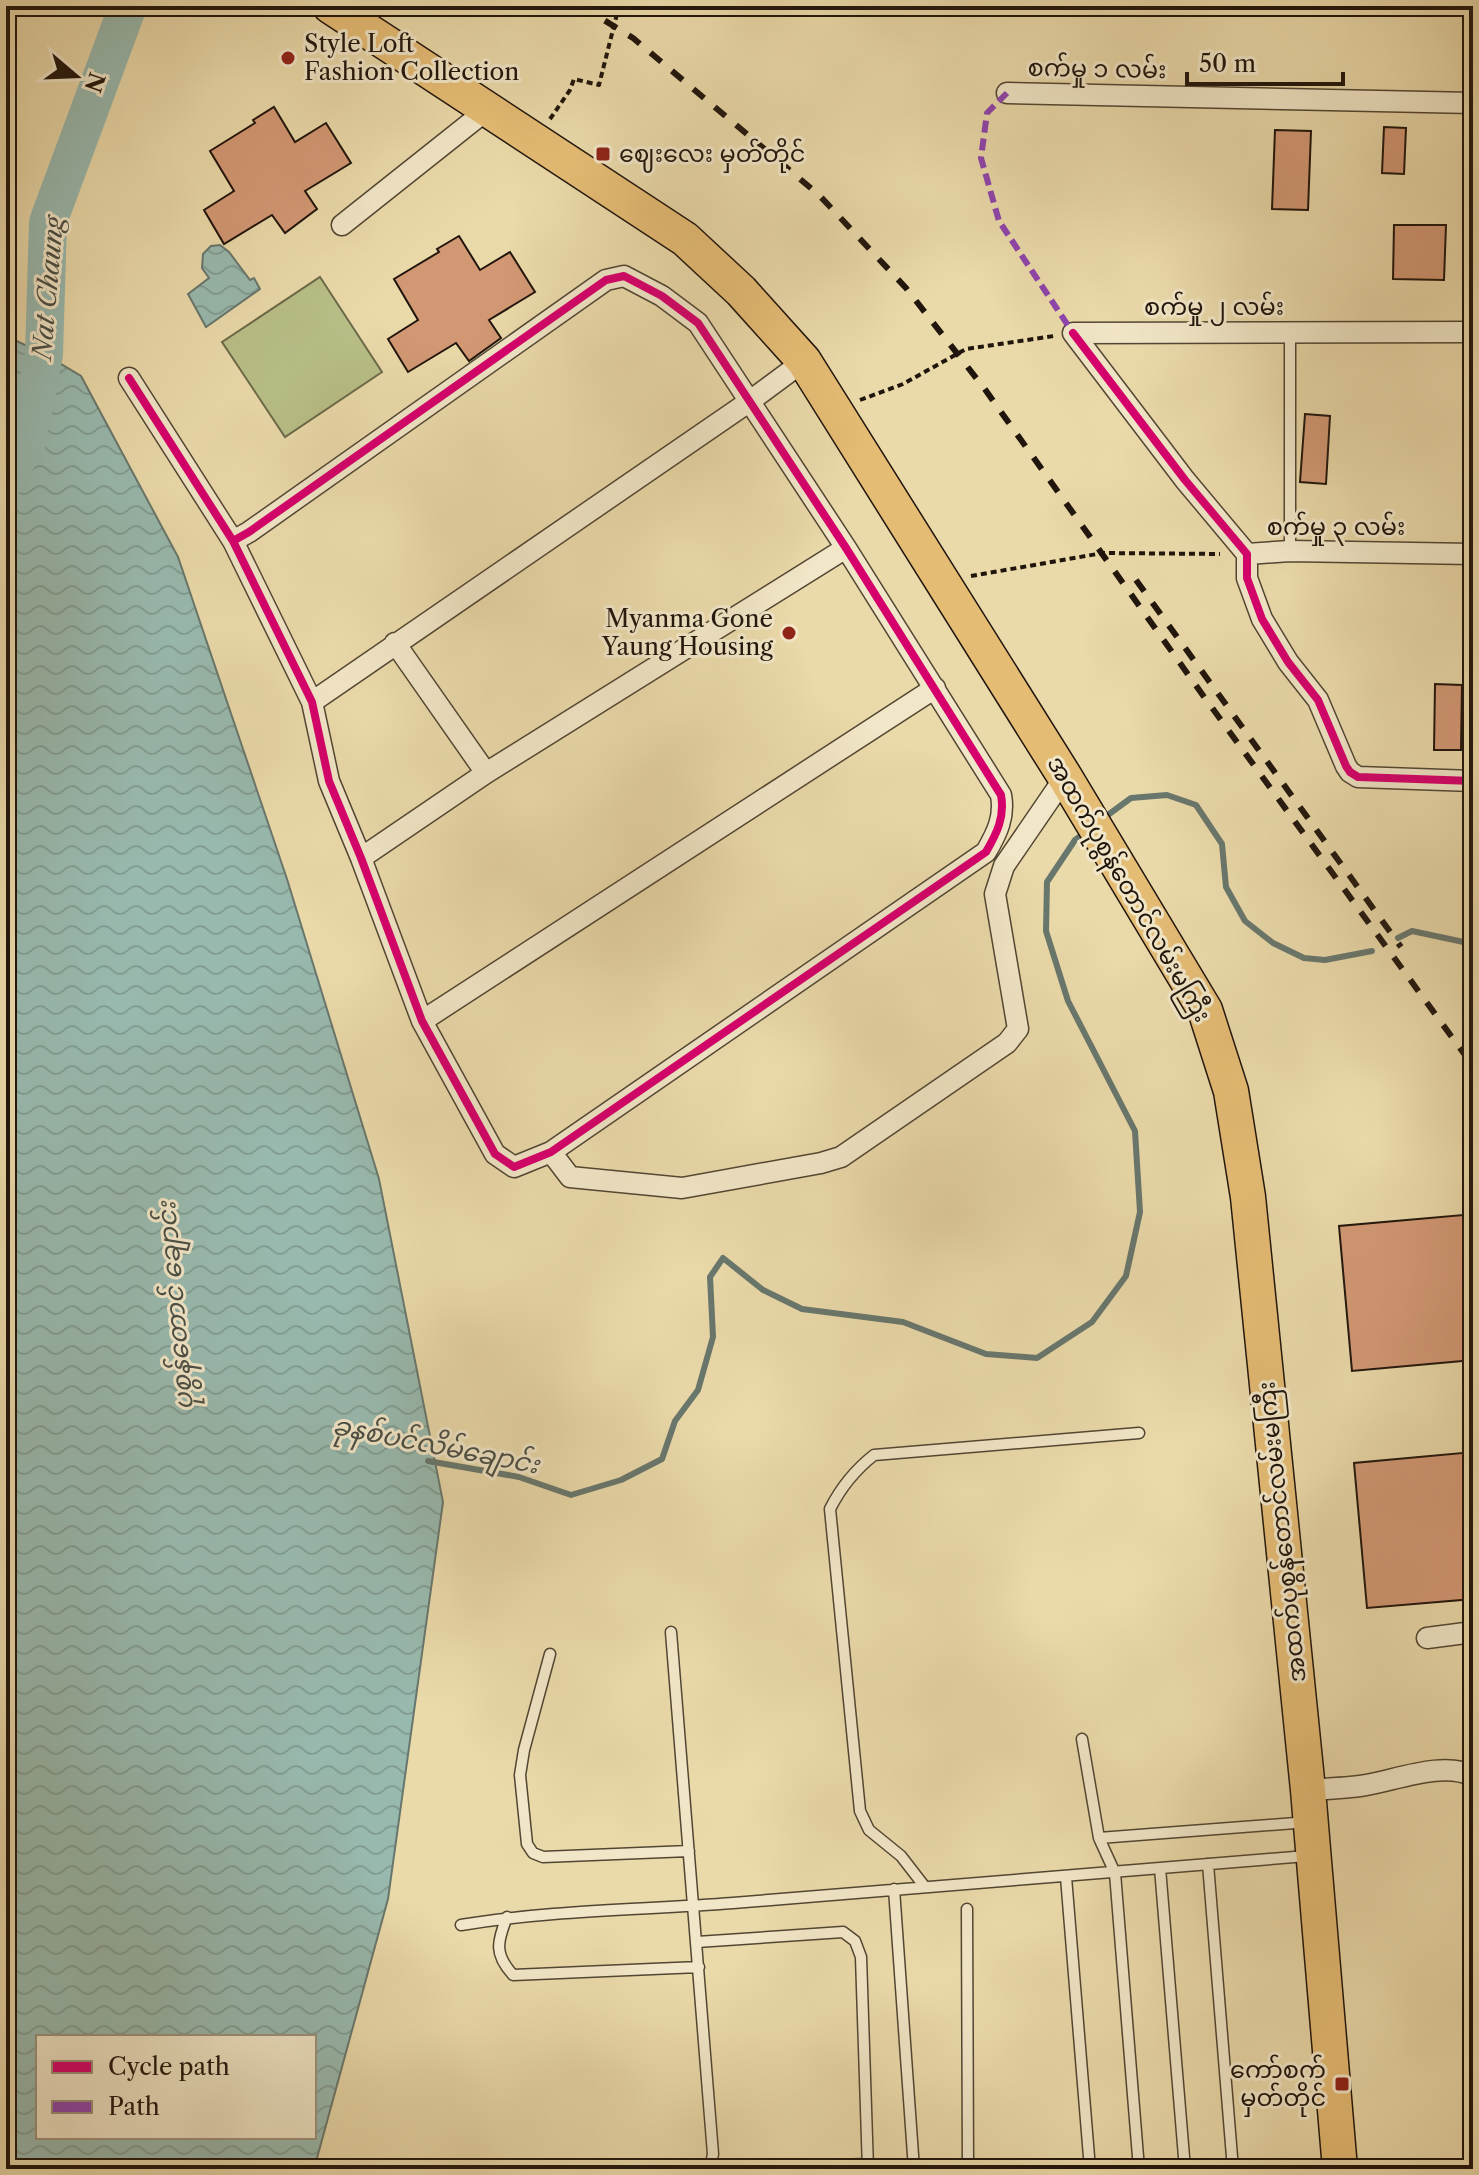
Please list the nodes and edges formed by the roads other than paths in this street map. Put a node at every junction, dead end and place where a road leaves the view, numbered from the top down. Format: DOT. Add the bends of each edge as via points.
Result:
graph roads {
  1 [pos="330,6"];
  2 [pos="1007,93"];
  3 [pos="1473,103"];
  4 [pos="488,109"];
  5 [pos="342,225"];
  6 [pos="1290,332"];
  7 [pos="1473,332"];
  8 [pos="804,361"];
  9 [pos="129,378"];
  10 [pos="750,401"];
  11 [pos="233,541"];
  12 [pos="846,548"];
  13 [pos="1290,551"];
  14 [pos="1247,554"];
  15 [pos="1473,554"];
  16 [pos="395,643"];
  17 [pos="935,688"];
  18 [pos="312,702"];
  19 [pos="486,773"];
  20 [pos="1473,781"];
  21 [pos="1072,790"];
  22 [pos="361,858"];
  23 [pos="422,1021"];
  24 [pos="551,1152"];
  25 [pos="1139,1433"];
  26 [pos="671,1632"];
  27 [pos="1473,1632"];
  28 [pos="1427,1638"];
  29 [pos="550,1654"];
  30 [pos="1082,1739"];
  31 [pos="1473,1776"];
  32 [pos="1309,1806"];
  33 [pos="1099,1838"];
  34 [pos="689,1851"];
  35 [pos="1313,1856"];
  36 [pos="1208,1864"];
  37 [pos="1160,1868"];
  38 [pos="1115,1873"];
  39 [pos="1066,1877"];
  40 [pos="925,1887"];
  41 [pos="894,1889"];
  42 [pos="693,1906"];
  43 [pos="967,1909"];
  44 [pos="507,1917"];
  45 [pos="461,1925"];
  46 [pos="697,1942"];
  47 [pos="699,1967"];
  48 [pos="446,2165"];
  49 [pos="868,2167"];
  50 [pos="526,2169"];
  51 [pos="710,2169"];
  52 [pos="914,2169"];
  53 [pos="968,2169"];
  54 [pos="1090,2169"];
  55 [pos="1139,2169"];
  56 [pos="1185,2169"];
  57 [pos="1233,2169"];
  58 [pos="1340,2169"];
  1 -- 4 [label="main road, အထက်ပုစွန်တောင်လမ်းမကြီး"];
  2 -- 3 [label="street, စက်မှု ၁ လမ်း"];
  4 -- 5 [label="street"];
  4 -- 8 [label="main road, အထက်ပုစွန်တောင်လမ်းမကြီး" via="685,239"];
  6 -- 7 [label="street, စက်မှု ၂ လမ်း"];
  6 -- 13 [label="lane"];
  6 -- 14 [label="street, စက်မှု ၂ လမ်း" via="1073,333"];
  8 -- 10 [label="street"];
  8 -- 21 [label="main road, အထက်ပုစွန်တောင်လမ်းမကြီး"];
  9 -- 11 [label="street"];
  10 -- 11 [label="street" via="698,323 624,276 606,280"];
  10 -- 12 [label="street"];
  10 -- 16 [label="street"];
  11 -- 18 [label="street"];
  12 -- 17 [label="street"];
  12 -- 19 [label="street"];
  13 -- 14 [label="street, စက်မှု ၃ လမ်း"];
  13 -- 15 [label="street, စက်မှု ၃ လမ်း"];
  14 -- 20 [label="street" via="1247,578 1262,619 1318,700 1350,772 1358,777"];
  16 -- 18 [label="street"];
  16 -- 19 [label="street"];
  17 -- 23 [label="street"];
  17 -- 24 [label="street" via="1001,795 1001,820 986,852"];
  18 -- 22 [label="street" via="329,781"];
  19 -- 22 [label="street"];
  21 -- 24 [label="street" via="1004,866 995,894 1018,1029 1007,1043 841,1157 821,1163 682,1188 570,1177"];
  21 -- 32 [label="main road, အထက်ပုစွန်တောင်လမ်းမကြီး" via="1205,1010 1231,1091 1248,1197"];
  22 -- 23 [label="street"];
  23 -- 24 [label="street" via="495,1154 514,1167"];
  25 -- 40 [label="lane" via="874,1455 838,1492 830,1509 860,1811 869,1830 901,1856"];
  26 -- 34 [label="lane"];
  27 -- 28 [label="street"];
  29 -- 34 [label="lane" via="520,1775 527,1844 533,1853 543,1857"];
  30 -- 33 [label="lane"];
  31 -- 32 [label="street" via="1454,1770 1388,1779"];
  32 -- 33 [label="lane"];
  32 -- 35 [label="main road, အထက်ပုစွန်တောင်လမ်းမကြီး"];
  33 -- 38 [label="lane"];
  34 -- 42 [label="lane"];
  35 -- 36 [label="lane"];
  35 -- 58 [label="main road, အထက်ပုစွန်တောင်လမ်းမကြီး"];
  36 -- 37 [label="lane"];
  36 -- 57 [label="lane"];
  37 -- 38 [label="lane"];
  37 -- 56 [label="lane"];
  38 -- 39 [label="lane"];
  38 -- 55 [label="lane"];
  39 -- 40 [label="lane"];
  39 -- 54 [label="lane"];
  40 -- 41 [label="lane"];
  41 -- 42 [label="lane"];
  41 -- 52 [label="lane"];
  42 -- 44 [label="lane"];
  42 -- 46 [label="lane"];
  43 -- 53 [label="lane"];
  44 -- 45 [label="lane"];
  44 -- 47 [label="lane" via="499,1947 513,1975"];
  46 -- 47 [label="lane"];
  46 -- 49 [label="lane" via="843,1932 855,1941 861,1957"];
  47 -- 51 [label="lane"];
  48 -- 50 [label="lane"];
  49 -- 51 [label="lane"];
}
